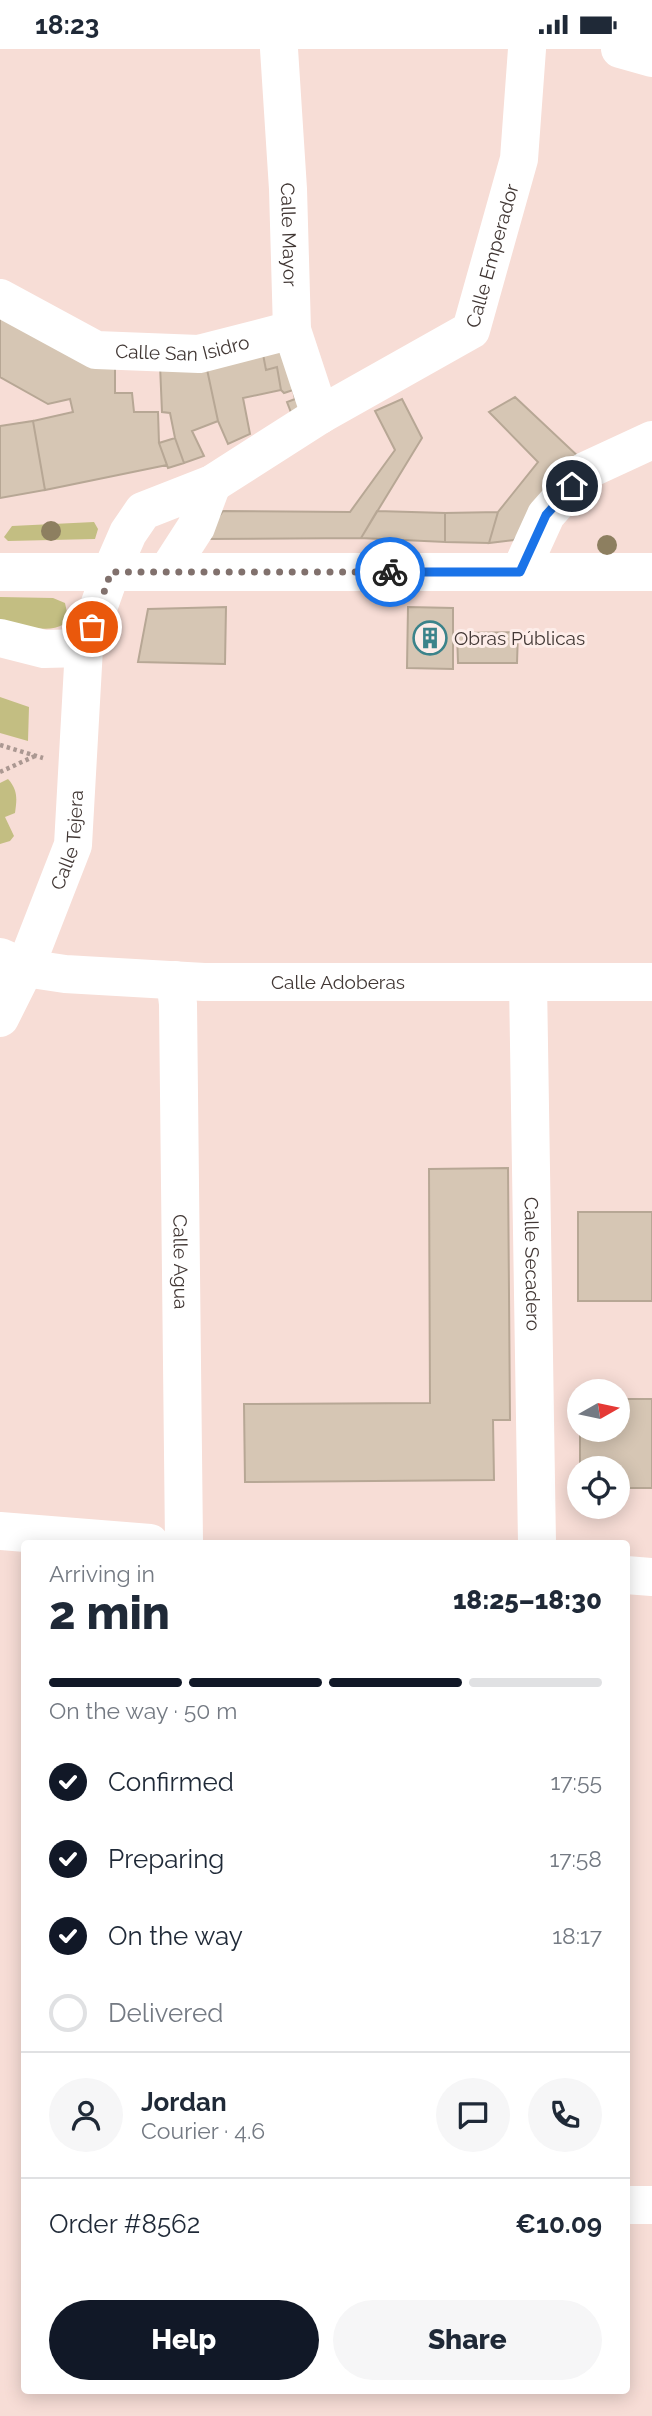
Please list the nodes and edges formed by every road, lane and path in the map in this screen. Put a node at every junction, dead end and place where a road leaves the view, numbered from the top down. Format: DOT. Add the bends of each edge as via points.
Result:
graph roads {
  1 [pos="279,49"];
  2 [pos="527,49"];
  3 [pos="620,49"];
  4 [pos="652,58"];
  5 [pos="0,298"];
  6 [pos="292,330"];
  7 [pos="320,415"];
  8 [pos="652,440"];
  9 [pos="212,484"];
  10 [pos="0,572"];
  11 [pos="111,572"];
  12 [pos="167,572"];
  13 [pos="520,572"];
  14 [pos="652,572"];
  15 [pos="0,638"];
  16 [pos="85,648"];
  17 [pos="35,755"];
  18 [pos="0,772"];
  19 [pos="12,962"];
  20 [pos="175,980"];
  21 [pos="528,982"];
  22 [pos="652,982"];
  23 [pos="0,1018"];
  24 [pos="0,1531"];
  25 [pos="112,1540"];
  26 [pos="184,1540"];
  27 [pos="537,1540"];
  28 [pos="630,1575"];
  29 [pos="652,1577"];
  30 [pos="630,2205"];
  31 [pos="652,2205"];
  1 -- 6 [label="street, Calle Mayor"];
  2 -- 7 [label="street, Calle Emperador" via="519,159 471,330"];
  3 -- 4 [label="street"];
  5 -- 6 [label="street, Calle San Isidro" via="96,350 199,354"];
  6 -- 7 [label="street, Calle Mayor"];
  7 -- 9 [label="street, Calle Emperador"];
  8 -- 13 [label="street" via="584,471 546,515"];
  9 -- 11 [label="street, Calle Emperador" via="144,511 128,533"];
  9 -- 12 [label="street" via="196,527"];
  10 -- 11 [label="street"];
  11 -- 12 [label="street"];
  11 -- 16 [label="street, Calle Tejera"];
  12 -- 13 [label="street"];
  13 -- 14 [label="street"];
  15 -- 16 [label="street" via="44,649"];
  16 -- 19 [label="street, Calle Tejera" via="73,845"];
  17 -- 18 [label="path"];
  19 -- 20 [label="street, Calle Adoberas" via="65,974"];
  19 -- 23 [label="street, Calle Tejera"];
  20 -- 21 [label="street, Calle Adoberas"];
  20 -- 26 [label="street, Calle Agua"];
  21 -- 22 [label="street, Calle Adoberas"];
  21 -- 27 [label="street, Calle Secadero"];
  24 -- 25 [label="street"];
  28 -- 29 [label="street"];
  30 -- 31 [label="street"];
}
